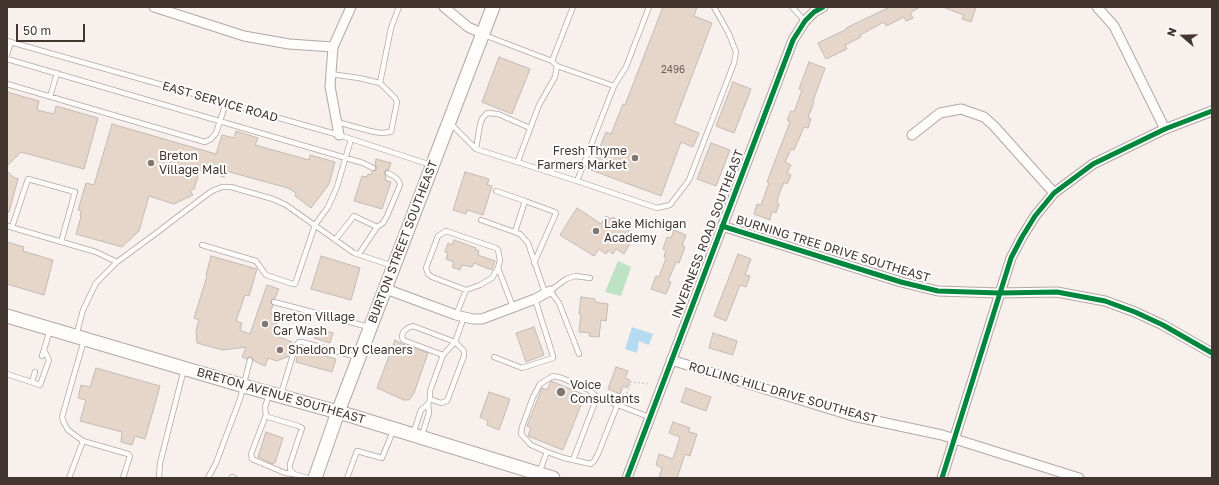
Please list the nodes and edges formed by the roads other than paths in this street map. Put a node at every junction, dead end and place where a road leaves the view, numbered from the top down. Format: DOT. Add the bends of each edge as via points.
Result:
graph roads {
  1 [pos="154,7"];
  2 [pos="351,7"];
  3 [pos="398,7"];
  4 [pos="444,7"];
  5 [pos="493,7"];
  6 [pos="573,7"];
  7 [pos="649,7"];
  8 [pos="714,7"];
  9 [pos="792,7"];
  10 [pos="823,7"];
  11 [pos="1097,7"];
  12 [pos="805,21"];
  13 [pos="483,34"];
  14 [pos="9,41"];
  15 [pos="333,47"];
  16 [pos="7,54"];
  17 [pos="7,59"];
  18 [pos="552,61"];
  19 [pos="557,66"];
  20 [pos="57,73"];
  21 [pos="330,74"];
  22 [pos="380,82"];
  23 [pos="7,84"];
  24 [pos="614,86"];
  25 [pos="50,97"];
  26 [pos="226,103"];
  27 [pos="1212,111"];
  28 [pos="221,122"];
  29 [pos="337,122"];
  30 [pos="450,123"];
  31 [pos="530,128"];
  32 [pos="1165,130"];
  33 [pos="339,135"];
  34 [pos="912,135"];
  35 [pos="351,139"];
  36 [pos="476,149"];
  37 [pos="346,158"];
  38 [pos="518,161"];
  39 [pos="432,166"];
  40 [pos="373,168"];
  41 [pos="388,173"];
  42 [pos="578,181"];
  43 [pos="496,192"];
  44 [pos="1054,193"];
  45 [pos="525,201"];
  46 [pos="481,220"];
  47 [pos="315,225"];
  48 [pos="7,226"];
  49 [pos="722,226"];
  50 [pos="377,227"];
  51 [pos="12,228"];
  52 [pos="515,232"];
  53 [pos="335,240"];
  54 [pos="61,242"];
  55 [pos="202,245"];
  56 [pos="359,254"];
  57 [pos="117,262"];
  58 [pos="534,263"];
  59 [pos="394,266"];
  60 [pos="498,268"];
  61 [pos="590,278"];
  62 [pos="386,289"];
  63 [pos="466,290"];
  64 [pos="547,292"];
  65 [pos="999,293"];
  66 [pos="536,299"];
  67 [pos="274,302"];
  68 [pos="513,307"];
  69 [pos="7,316"];
  70 [pos="460,316"];
  71 [pos="371,327"];
  72 [pos="51,328"];
  73 [pos="80,337"];
  74 [pos="455,342"];
  75 [pos="44,350"];
  76 [pos="1212,353"];
  77 [pos="578,354"];
  78 [pos="443,355"];
  79 [pos="42,356"];
  80 [pos="494,357"];
  81 [pos="359,358"];
  82 [pos="250,360"];
  83 [pos="671,360"];
  84 [pos="185,368"];
  85 [pos="35,372"];
  86 [pos="7,374"];
  87 [pos="32,382"];
  88 [pos="244,386"];
  89 [pos="275,395"];
  90 [pos="597,397"];
  91 [pos="430,398"];
  92 [pos="428,404"];
  93 [pos="617,406"];
  94 [pos="338,412"];
  95 [pos="266,414"];
  96 [pos="649,417"];
  97 [pos="393,429"];
  98 [pos="417,436"];
  99 [pos="954,439"];
  100 [pos="83,441"];
  101 [pos="547,452"];
  102 [pos="573,460"];
  103 [pos="294,474"];
  104 [pos="539,474"];
  105 [pos="69,478"];
  106 [pos="123,478"];
  107 [pos="159,478"];
  108 [pos="208,478"];
  109 [pos="307,478"];
  110 [pos="315,478"];
  111 [pos="347,478"];
  112 [pos="553,478"];
  113 [pos="627,478"];
  114 [pos="942,478"];
  115 [pos="1079,478"];
  1 -- 15 [label="street" via="244,36 289,44"];
  2 -- 15 [label="street"];
  3 -- 22 [label="lane"];
  4 -- 13 [label="street" via="468,27"];
  5 -- 13 [label="main road, BURTON STREET SOUTHEAST"];
  6 -- 18 [label="lane"];
  7 -- 24 [label="lane" via="626,67"];
  8 -- 42 [label="lane" via="736,52 734,63 689,180 670,205 657,208"];
  9 -- 12 [label="lane"];
  10 -- 12 [label="street, INVERNESS ROAD SOUTHEAST"];
  11 -- 32 [label="street" via="1114,26"];
  12 -- 49 [label="street, INVERNESS ROAD SOUTHEAST" via="793,40"];
  13 -- 18 [label="lane"];
  13 -- 30 [label="main road, BURTON STREET SOUTHEAST"];
  14 -- 16 [label="lane"];
  14 -- 26 [label="lane, EAST SERVICE ROAD"];
  15 -- 21 [label="street"];
  17 -- 20 [label="lane"];
  18 -- 19 [label="lane"];
  19 -- 24 [label="lane"];
  19 -- 31 [label="lane" via="555,77 539,105"];
  20 -- 25 [label="lane"];
  20 -- 28 [label="lane"];
  21 -- 22 [label="lane"];
  21 -- 29 [label="street"];
  22 -- 29 [label="lane" via="397,102 391,132 370,131"];
  23 -- 25 [label="lane"];
  24 -- 42 [label="lane"];
  25 -- 28 [label="lane" via="200,142 211,139"];
  26 -- 28 [label="lane"];
  26 -- 33 [label="lane, EAST SERVICE ROAD"];
  27 -- 32 [label="street"];
  28 -- 37 [label="lane"];
  29 -- 33 [label="street"];
  30 -- 36 [label="lane"];
  30 -- 39 [label="main road, BURTON STREET SOUTHEAST"];
  31 -- 36 [label="lane" via="498,114 487,113 480,125"];
  31 -- 38 [label="lane"];
  32 -- 44 [label="street" via="1093,164"];
  33 -- 35 [label="lane, EAST SERVICE ROAD"];
  34 -- 44 [label="street" via="940,113 961,109 984,117"];
  35 -- 37 [label="lane"];
  35 -- 39 [label="lane, EAST SERVICE ROAD"];
  36 -- 38 [label="lane"];
  37 -- 40 [label="lane" via="363,162"];
  37 -- 47 [label="lane" via="328,207"];
  38 -- 42 [label="lane"];
  39 -- 59 [label="main road, BURTON STREET SOUTHEAST"];
  41 -- 50 [label="lane" via="399,181 400,185 387,216"];
  43 -- 45 [label="lane"];
  44 -- 65 [label="street" via="1022,237 1011,258"];
  45 -- 52 [label="lane"];
  45 -- 58 [label="lane" via="556,213"];
  46 -- 52 [label="lane"];
  47 -- 53 [label="lane"];
  47 -- 55 [label="lane" via="295,284 266,275 256,261"];
  47 -- 57 [label="lane" via="273,199 231,187 222,187 201,198"];
  48 -- 51 [label="lane"];
  49 -- 65 [label="street, BURNING TREE DRIVE SOUTHEAST" via="901,282 938,291"];
  49 -- 83 [label="street, INVERNESS ROAD SOUTHEAST"];
  50 -- 53 [label="lane" via="354,216"];
  50 -- 56 [label="lane"];
  51 -- 54 [label="lane"];
  51 -- 54 [label="lane" via="28,179 75,192"];
  52 -- 58 [label="lane" via="528,243"];
  53 -- 56 [label="lane"];
  54 -- 57 [label="lane" via="96,252"];
  56 -- 59 [label="lane"];
  57 -- 73 [label="lane" via="96,284 83,310"];
  58 -- 64 [label="lane"];
  59 -- 62 [label="main road, BURTON STREET SOUTHEAST"];
  60 -- 63 [label="lane" via="486,283"];
  60 -- 63 [label="lane" via="499,253 496,248 446,230 438,236 426,268 432,277"];
  60 -- 68 [label="lane"];
  61 -- 64 [label="lane" via="575,276"];
  62 -- 70 [label="street"];
  62 -- 71 [label="main road, BURTON STREET SOUTHEAST"];
  63 -- 70 [label="lane"];
  64 -- 66 [label="street"];
  64 -- 77 [label="lane" via="559,303"];
  65 -- 76 [label="street, BURNING TREE DRIVE SOUTHEAST" via="1057,292 1105,302 1163,325"];
  65 -- 99 [label="street"];
  66 -- 68 [label="street"];
  66 -- 80 [label="lane" via="553,358 522,368"];
  67 -- 71 [label="lane"];
  68 -- 70 [label="street" via="482,318"];
  69 -- 72 [label="main road, BRETON AVENUE SOUTHEAST"];
  70 -- 74 [label="lane"];
  71 -- 81 [label="main road, BURTON STREET SOUTHEAST"];
  72 -- 73 [label="main road, BRETON AVENUE SOUTHEAST"];
  72 -- 75 [label="lane"];
  73 -- 84 [label="main road, BRETON AVENUE SOUTHEAST"];
  73 -- 100 [label="lane" via="62,417 68,430"];
  74 -- 78 [label="lane"];
  74 -- 78 [label="lane" via="413,326 404,332 403,340"];
  74 -- 91 [label="lane" via="464,351 464,356 447,401 441,403"];
  75 -- 79 [label="lane"];
  75 -- 87 [label="lane" via="49,360 40,385"];
  78 -- 91 [label="lane"];
  81 -- 89 [label="lane" via="299,342"];
  81 -- 94 [label="main road, BURTON STREET SOUTHEAST"];
  82 -- 88 [label="lane"];
  83 -- 96 [label="street, INVERNESS ROAD SOUTHEAST"];
  83 -- 99 [label="street, ROLLING HILL DRIVE SOUTHEAST" via="853,416"];
  84 -- 88 [label="main road, BRETON AVENUE SOUTHEAST"];
  84 -- 107 [label="lane" via="160,463"];
  85 -- 87 [label="lane"];
  86 -- 87 [label="lane"];
  88 -- 89 [label="main road, BRETON AVENUE SOUTHEAST"];
  88 -- 108 [label="lane" via="216,464"];
  89 -- 94 [label="main road, BRETON AVENUE SOUTHEAST"];
  89 -- 95 [label="lane" via="265,407"];
  90 -- 93 [label="lane"];
  90 -- 101 [label="lane" via="589,390 562,378 553,376 540,384 521,434 531,445"];
  90 -- 102 [label="lane"];
  91 -- 92 [label="lane"];
  92 -- 98 [label="lane" via="429,413"];
  92 -- 98 [label="lane" via="421,410"];
  93 -- 96 [label="lane"];
  93 -- 102 [label="lane" via="594,461 591,464"];
  94 -- 97 [label="main road, BRETON AVENUE SOUTHEAST"];
  94 -- 110 [label="main road, BURTON STREET SOUTHEAST"];
  95 -- 103 [label="lane" via="268,417 302,428 290,464"];
  95 -- 103 [label="lane" via="251,454 252,459 285,473"];
  96 -- 113 [label="street, INVERNESS ROAD SOUTHEAST"];
  97 -- 98 [label="main road, BRETON AVENUE SOUTHEAST"];
  97 -- 111 [label="lane" via="382,458 357,451"];
  98 -- 104 [label="main road, BRETON AVENUE SOUTHEAST"];
  99 -- 114 [label="street"];
  99 -- 115 [label="street, ROLLING HILL DRIVE SOUTHEAST"];
  100 -- 105 [label="lane"];
  100 -- 106 [label="lane" via="128,454 130,456"];
  101 -- 102 [label="lane"];
  101 -- 104 [label="lane"];
  103 -- 109 [label="lane"];
  104 -- 112 [label="main road, BRETON AVENUE SOUTHEAST"];
}
